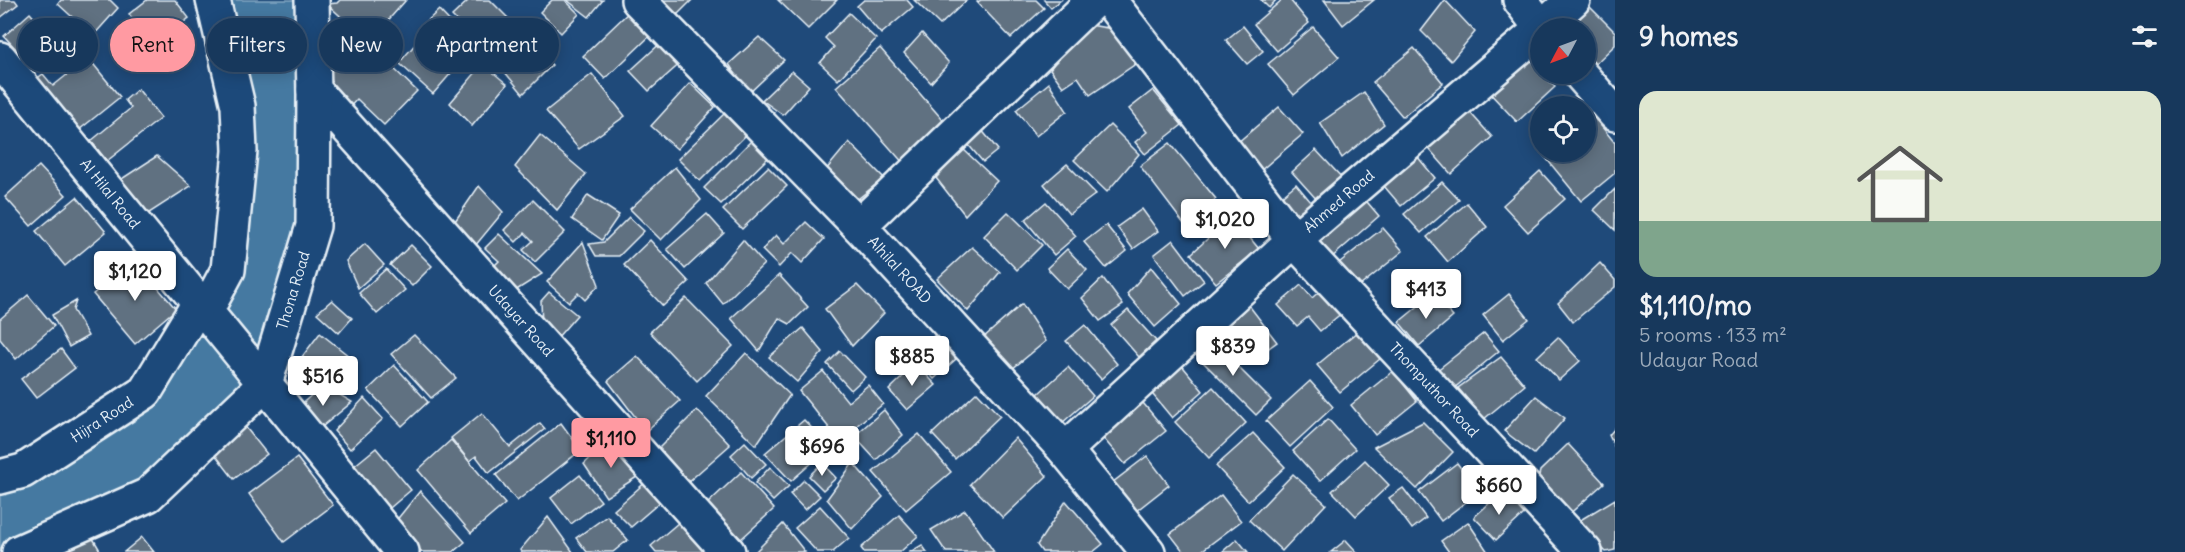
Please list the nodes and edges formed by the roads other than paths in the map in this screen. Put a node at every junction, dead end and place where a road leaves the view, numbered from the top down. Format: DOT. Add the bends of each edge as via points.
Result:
graph roads {
  1 [pos="213,0"];
  2 [pos="312,0"];
  3 [pos="638,0"];
  4 [pos="1094,0"];
  5 [pos="1109,0"];
  6 [pos="1520,0"];
  7 [pos="1573,0"];
  8 [pos="1533,18"];
  9 [pos="1553,18"];
  10 [pos="1530,38"];
  11 [pos="0,59"];
  12 [pos="1589,84"];
  13 [pos="314,90"];
  14 [pos="1615,114"];
  15 [pos="859,226"];
  16 [pos="1294,240"];
  17 [pos="203,307"];
  18 [pos="265,384"];
  19 [pos="1065,450"];
  20 [pos="0,477"];
  21 [pos="19,552"];
  22 [pos="402,552"];
  23 [pos="728,552"];
  24 [pos="1148,552"];
  25 [pos="1585,552"];
  1 -- 17 [label="street, Hijra Road" via="238,106 240,151 228,270"];
  2 -- 13 [label="street, Thona Road"];
  3 -- 15 [label="street, Alhilal ROAD"];
  4 -- 15 [label="street"];
  5 -- 16 [label="street, Thomputhor Road"];
  6 -- 8 [label="street"];
  7 -- 9 [label="street, Ahmed Road"];
  10 -- 16 [label="street, Ahmed Road"];
  11 -- 17 [label="street, Al Hilal Road"];
  12 -- 14 [label="street"];
  13 -- 18 [label="street, Thona Road" via="313,226"];
  13 -- 23 [label="street, Udayar Road"];
  15 -- 19 [label="street, Alhilal ROAD"];
  16 -- 19 [label="street, Ahmed Road"];
  16 -- 25 [label="street, Thomputhor Road"];
  17 -- 18 [label="street, Al Hilal Road"];
  17 -- 20 [label="street, Hijra Road" via="145,392 23,471"];
  18 -- 21 [label="street, Thona Road" via="148,495"];
  18 -- 22 [label="street, Al Hilal Road"];
  19 -- 24 [label="street, Alhilal ROAD"];
}
